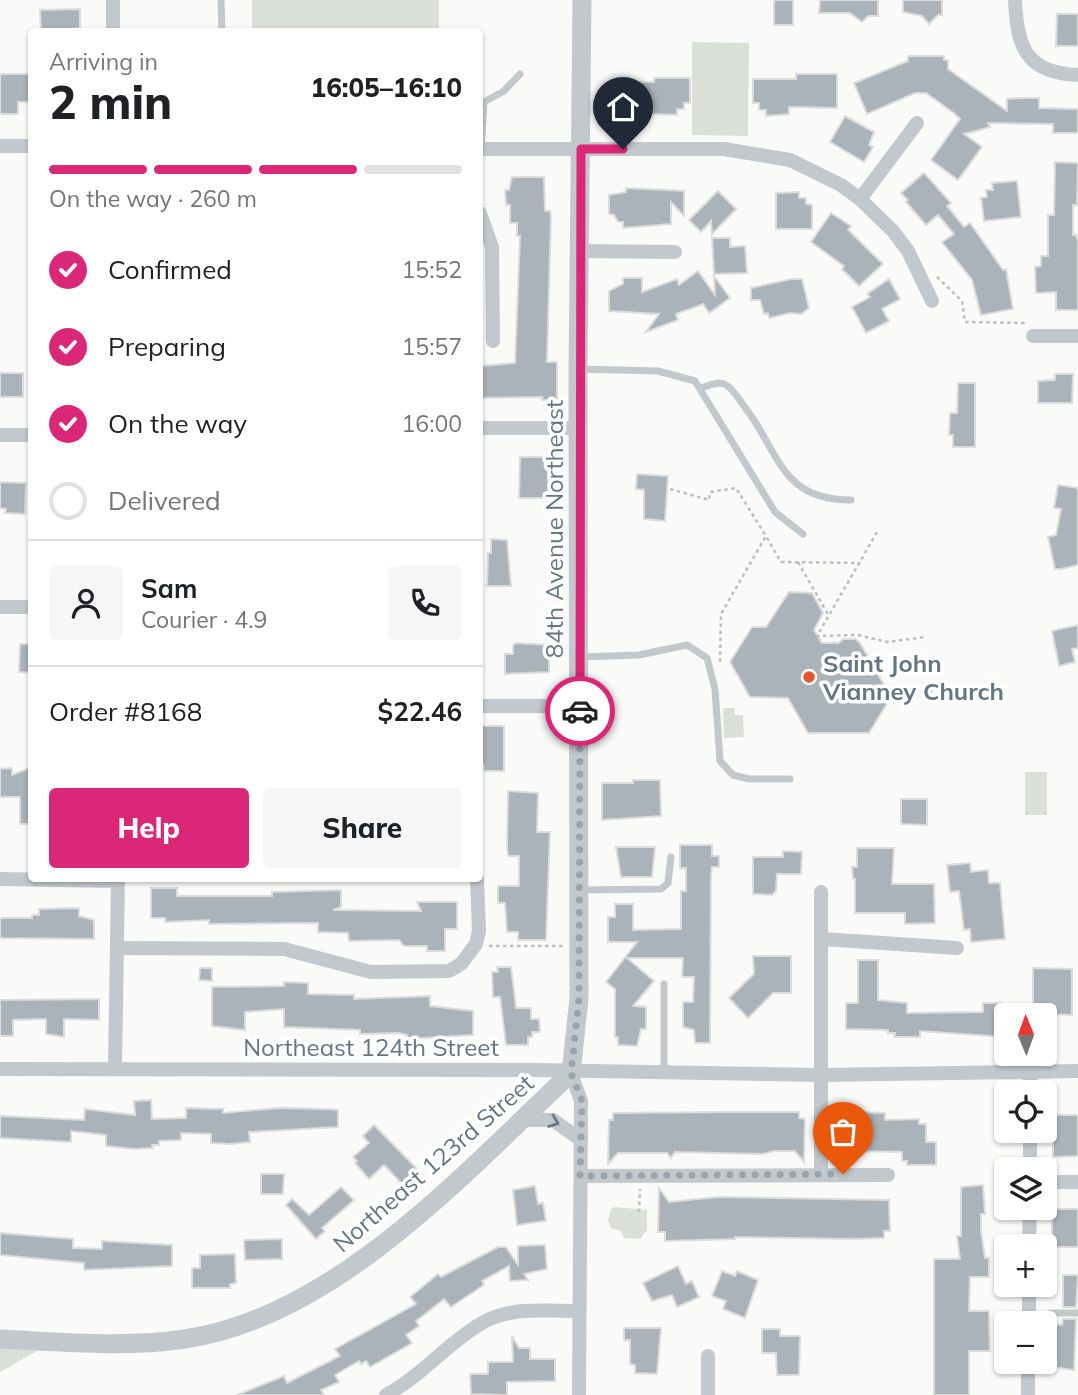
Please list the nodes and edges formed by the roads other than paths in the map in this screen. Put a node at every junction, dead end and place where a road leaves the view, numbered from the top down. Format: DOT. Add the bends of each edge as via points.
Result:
graph roads {
  1 [pos="113,0"];
  2 [pos="222,0"];
  3 [pos="582,0"];
  4 [pos="1015,0"];
  5 [pos="113,28"];
  6 [pos="222,28"];
  7 [pos="520,74"];
  8 [pos="1078,75"];
  9 [pos="483,99"];
  10 [pos="917,123"];
  11 [pos="0,146"];
  12 [pos="28,146"];
  13 [pos="483,149"];
  14 [pos="581,149"];
  15 [pos="860,199"];
  16 [pos="483,222"];
  17 [pos="580,251"];
  18 [pos="675,252"];
  19 [pos="932,301"];
  20 [pos="1031,329"];
  21 [pos="1078,336"];
  22 [pos="494,341"];
  23 [pos="578,369"];
  24 [pos="700,388"];
  25 [pos="483,428"];
  26 [pos="578,428"];
  27 [pos="0,435"];
  28 [pos="28,436"];
  29 [pos="851,500"];
  30 [pos="803,534"];
  31 [pos="0,607"];
  32 [pos="28,607"];
  33 [pos="579,657"];
  34 [pos="483,706"];
  35 [pos="580,706"];
  36 [pos="790,779"];
  37 [pos="671,857"];
  38 [pos="0,879"];
  39 [pos="28,879"];
  40 [pos="118,882"];
  41 [pos="477,882"];
  42 [pos="579,890"];
  43 [pos="821,892"];
  44 [pos="822,939"];
  45 [pos="117,948"];
  46 [pos="957,948"];
  47 [pos="664,984"];
  48 [pos="0,1069"];
  49 [pos="115,1069"];
  50 [pos="1030,1071"];
  51 [pos="1078,1071"];
  52 [pos="571,1073"];
  53 [pos="664,1074"];
  54 [pos="821,1075"];
  55 [pos="1030,1080"];
  56 [pos="521,1120"];
  57 [pos="581,1140"];
  58 [pos="821,1174"];
  59 [pos="888,1175"];
  60 [pos="580,1176"];
  61 [pos="1057,1182"];
  62 [pos="1078,1182"];
  63 [pos="579,1311"];
  64 [pos="1057,1313"];
  65 [pos="1078,1313"];
  66 [pos="0,1339"];
  67 [pos="708,1356"];
  68 [pos="1028,1374"];
  69 [pos="407,1390"];
  70 [pos="386,1395"];
  71 [pos="579,1395"];
  72 [pos="708,1395"];
  73 [pos="1028,1395"];
  1 -- 5 [label="street"];
  2 -- 6 [label="lane"];
  3 -- 14 [label="street, 84th Avenue Northeast"];
  4 -- 8 [label="street" via="1017,36 1025,52 1045,68"];
  7 -- 9 [label="lane" via="504,91"];
  10 -- 15 [label="street"];
  11 -- 12 [label="street"];
  13 -- 14 [label="street"];
  14 -- 15 [label="street" via="723,149 765,155 808,168"];
  14 -- 17 [label="street, 84th Avenue Northeast"];
  15 -- 19 [label="street" via="908,251"];
  16 -- 22 [label="street" via="492,247"];
  17 -- 18 [label="street"];
  17 -- 23 [label="street, 84th Avenue Northeast"];
  20 -- 21 [label="street"];
  23 -- 24 [label="lane" via="658,371 695,382"];
  23 -- 26 [label="street, 84th Avenue Northeast"];
  24 -- 29 [label="lane" via="726,384 794,483 812,495"];
  24 -- 30 [label="lane" via="775,512"];
  25 -- 26 [label="street"];
  26 -- 33 [label="street, 84th Avenue Northeast"];
  27 -- 28 [label="street"];
  31 -- 32 [label="street"];
  33 -- 35 [label="street, 84th Avenue Northeast"];
  33 -- 36 [label="lane" via="639,655 687,645 707,658 715,688 720,761 733,775"];
  34 -- 35 [label="street"];
  35 -- 42 [label="street, 84th Avenue Northeast"];
  37 -- 42 [label="lane" via="668,883 661,889"];
  38 -- 39 [label="street"];
  40 -- 45 [label="street"];
  41 -- 45 [label="street" via="476,944 461,964 449,971 371,972 284,950"];
  42 -- 52 [label="street, 84th Avenue Northeast" via="579,998"];
  43 -- 44 [label="street"];
  44 -- 46 [label="street"];
  44 -- 54 [label="street"];
  45 -- 49 [label="street"];
  47 -- 53 [label="lane"];
  48 -- 49 [label="street, Northeast 124th Street"];
  49 -- 52 [label="street, Northeast 124th Street"];
  50 -- 51 [label="street, Northeast 124th Street"];
  50 -- 54 [label="street, Northeast 124th Street"];
  50 -- 55 [label="street"];
  52 -- 53 [label="street, Northeast 124th Street"];
  52 -- 56 [label="street, Northeast 123rd Street"];
  52 -- 57 [label="street, 84th Avenue Northeast" via="582,1101"];
  53 -- 54 [label="street, Northeast 124th Street"];
  54 -- 58 [label="street"];
  56 -- 57 [label="street, one-way" via="553,1120"];
  56 -- 66 [label="street, Northeast 123rd Street" via="346,1273 263,1317 227,1330 151,1343"];
  57 -- 60 [label="street, 84th Avenue Northeast"];
  58 -- 59 [label="street"];
  58 -- 60 [label="street"];
  60 -- 63 [label="street, 84th Avenue Northeast"];
  61 -- 62 [label="street"];
  63 -- 69 [label="street" via="529,1311 482,1323"];
  63 -- 71 [label="street, 84th Avenue Northeast"];
  64 -- 65 [label="lane"];
  67 -- 72 [label="street"];
  68 -- 73 [label="street"];
  69 -- 70 [label="street"];
}
